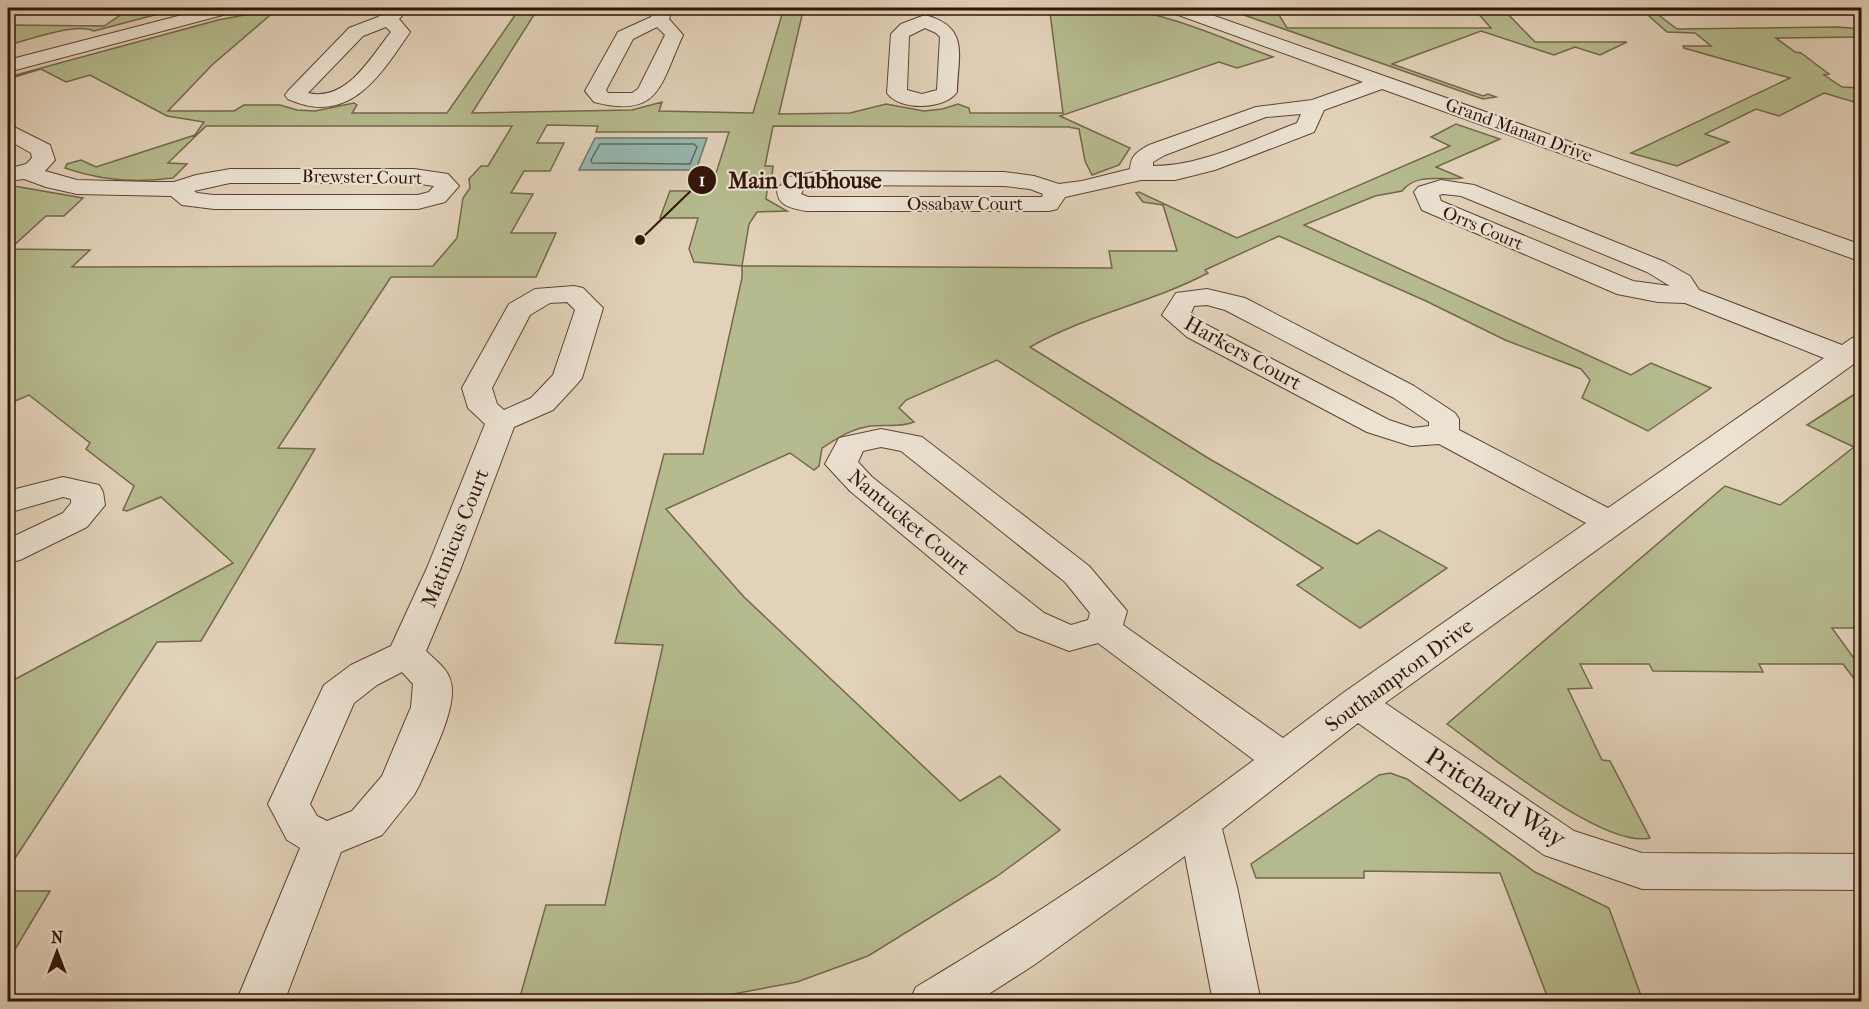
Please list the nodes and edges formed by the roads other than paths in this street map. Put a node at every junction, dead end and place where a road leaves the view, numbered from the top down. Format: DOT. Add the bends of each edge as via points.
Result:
graph roads {
  1 [pos="228,8"];
  2 [pos="1176,8"];
  3 [pos="394,14"];
  4 [pos="8,66"];
  5 [pos="1382,82"];
  6 [pos="1315,106"];
  7 [pos="8,131"];
  8 [pos="1141,172"];
  9 [pos="17,173"];
  10 [pos="177,189"];
  11 [pos="1057,191"];
  12 [pos="1862,254"];
  13 [pos="1689,295"];
  14 [pos="1853,350"];
  15 [pos="501,422"];
  16 [pos="1444,434"];
  17 [pos="8,503"];
  18 [pos="1611,523"];
  19 [pos="8,552"];
  20 [pos="1104,629"];
  21 [pos="406,654"];
  22 [pos="1357,703"];
  23 [pos="1285,760"];
  24 [pos="1199,822"];
  25 [pos="324,841"];
  26 [pos="1862,872"];
  27 [pos="260,1002"];
  28 [pos="933,1002"];
  29 [pos="1237,1002"];
  1 -- 4 [label="street"];
  2 -- 5 [label="street, Grand Manan Drive"];
  3 -- 3 [label="street" via="356,32 296,94 306,101 348,94 401,32"];
  5 -- 6 [label="street"];
  5 -- 12 [label="street, Grand Manan Drive"];
  6 -- 8 [label="street" via="1263,111 1157,150 1142,159"];
  6 -- 8 [label="street, Ossabaw Court" via="1306,127 1207,165 1175,173"];
  7 -- 9 [label="street, Brewster Court" via="42,150 44,160 34,169"];
  8 -- 11 [label="street, Ossabaw Court"];
  9 -- 10 [label="street, Brewster Court" via="77,187"];
  10 -- 10 [label="street, Brewster Court" via="190,200 214,202 418,202 437,197 447,186 440,179 414,176 230,176"];
  11 -- 11 [label="street, Ossabaw Court" via="1004,179 820,178 797,182 789,189 789,198 806,204 1049,204"];
  13 -- 13 [label="street, Orrs Court" via="1681,282 1656,267 1466,190 1441,188 1426,192 1430,205 1626,288"];
  13 -- 14 [label="street, Orrs Court"];
  14 -- 18 [label="street, Southampton Drive"];
  15 -- 15 [label="street" via="542,404 567,378 589,308 574,294 544,295 519,310 477,387 483,408"];
  15 -- 21 [label="street, Matinicus Court"];
  16 -- 16 [label="street, Harkers Court" via="1444,419 1404,392 1235,304 1207,297 1185,299 1176,315 1197,331 1378,426 1410,437"];
  16 -- 18 [label="street"];
  17 -- 19 [label="street" via="63,487 87,492 88,505 75,520"];
  18 -- 22 [label="street, Southampton Drive"];
  20 -- 20 [label="street, Nantucket Court" via="1109,610 1077,574 911,444 881,438 850,445 842,464 861,484 1031,622 1069,638"];
  20 -- 23 [label="street"];
  21 -- 25 [label="street" via="432,680 431,707 399,784 367,823"];
  21 -- 25 [label="street" via="364,675 338,695 289,804 303,828"];
  22 -- 23 [label="street, Southampton Drive"];
  22 -- 26 [label="street, Pritchard Way" via="1559,843 1632,868"];
  23 -- 24 [label="street, Southampton Drive"];
  24 -- 28 [label="street, Southampton Drive" via="1018,951"];
  24 -- 29 [label="street"];
  25 -- 27 [label="street"];
}
